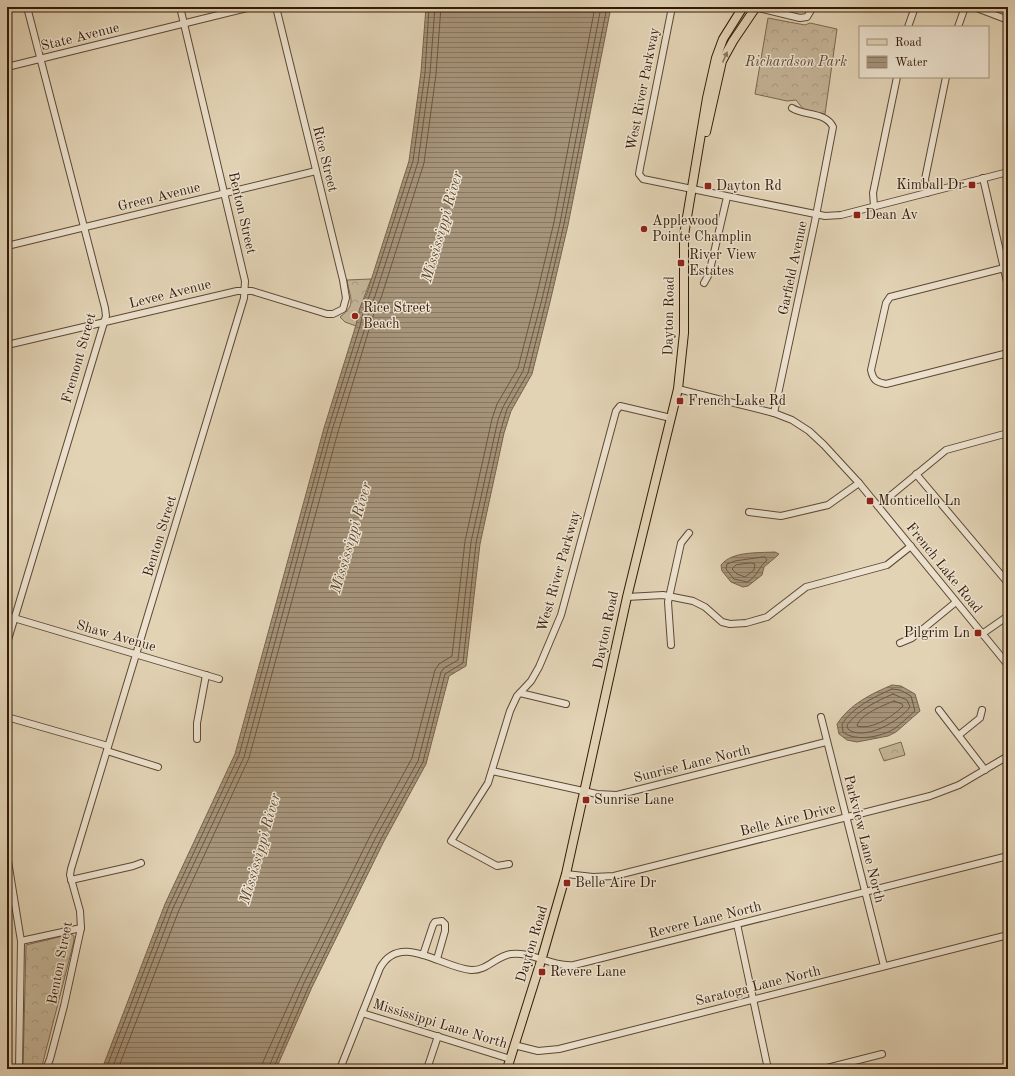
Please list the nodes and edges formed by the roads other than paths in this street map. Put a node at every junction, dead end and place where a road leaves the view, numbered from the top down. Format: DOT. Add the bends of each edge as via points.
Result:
graph roads {
  1 [pos="27,7"];
  2 [pos="180,7"];
  3 [pos="251,7"];
  4 [pos="276,7"];
  5 [pos="672,7"];
  6 [pos="743,7"];
  7 [pos="755,7"];
  8 [pos="813,7"];
  9 [pos="915,7"];
  10 [pos="965,7"];
  11 [pos="974,7"];
  12 [pos="1008,20"];
  13 [pos="184,24"];
  14 [pos="908,26"];
  15 [pos="958,26"];
  16 [pos="41,59"];
  17 [pos="7,67"];
  18 [pos="897,78"];
  19 [pos="946,78"];
  20 [pos="792,108"];
  21 [pos="316,171"];
  22 [pos="1008,172"];
  23 [pos="983,178"];
  24 [pos="691,190"];
  25 [pos="225,193"];
  26 [pos="927,193"];
  27 [pos="727,197"];
  28 [pos="874,206"];
  29 [pos="816,215"];
  30 [pos="84,228"];
  31 [pos="7,246"];
  32 [pos="1006,267"];
  33 [pos="704,283"];
  34 [pos="1008,286"];
  35 [pos="245,291"];
  36 [pos="338,313"];
  37 [pos="104,322"];
  38 [pos="7,345"];
  39 [pos="1008,353"];
  40 [pos="678,389"];
  41 [pos="774,413"];
  42 [pos="671,418"];
  43 [pos="1008,433"];
  44 [pos="916,474"];
  45 [pos="859,483"];
  46 [pos="878,506"];
  47 [pos="749,512"];
  48 [pos="689,533"];
  49 [pos="911,546"];
  50 [pos="1008,583"];
  51 [pos="670,596"];
  52 [pos="627,597"];
  53 [pos="956,602"];
  54 [pos="7,616"];
  55 [pos="1008,616"];
  56 [pos="14,619"];
  57 [pos="982,634"];
  58 [pos="7,642"];
  59 [pos="900,643"];
  60 [pos="671,645"];
  61 [pos="137,654"];
  62 [pos="1008,665"];
  63 [pos="206,675"];
  64 [pos="219,679"];
  65 [pos="520,693"];
  66 [pos="566,704"];
  67 [pos="939,710"];
  68 [pos="982,710"];
  69 [pos="7,717"];
  70 [pos="820,717"];
  71 [pos="959,735"];
  72 [pos="197,739"];
  73 [pos="826,742"];
  74 [pos="108,748"];
  75 [pos="1008,756"];
  76 [pos="158,766"];
  77 [pos="492,770"];
  78 [pos="985,770"];
  79 [pos="584,791"];
  80 [pos="846,818"];
  81 [pos="7,855"];
  82 [pos="1008,856"];
  83 [pos="141,862"];
  84 [pos="509,864"];
  85 [pos="8,871"];
  86 [pos="566,874"];
  87 [pos="71,880"];
  88 [pos="865,892"];
  89 [pos="737,924"];
  90 [pos="81,928"];
  91 [pos="1008,935"];
  92 [pos="21,941"];
  93 [pos="423,955"];
  94 [pos="437,959"];
  95 [pos="542,960"];
  96 [pos="884,966"];
  97 [pos="754,1000"];
  98 [pos="362,1013"];
  99 [pos="438,1036"];
  100 [pos="514,1045"];
  101 [pos="882,1054"];
  102 [pos="510,1059"];
  103 [pos="18,1069"];
  104 [pos="46,1069"];
  105 [pos="340,1069"];
  106 [pos="427,1069"];
  107 [pos="506,1069"];
  108 [pos="768,1069"];
  109 [pos="823,1069"];
  1 -- 16 [label="street, Fremont Street"];
  2 -- 13 [label="street, Benton Street"];
  3 -- 13 [label="street, State Avenue"];
  4 -- 21 [label="street, Rice Street"];
  5 -- 24 [label="street, West River Parkway" via="640,176 645,180"];
  6 -- 24 [label="main road, Dayton Road" via="723,39 716,58"];
  7 -- 8 [label="street" via="800,18 807,17"];
  24 -- 7 [label="main road, Dayton Road, one-way" via="722,61"];
  9 -- 14 [label="street"];
  10 -- 15 [label="street"];
  11 -- 12 [label="street"];
  13 -- 16 [label="street, State Avenue"];
  13 -- 25 [label="street, Benton Street"];
  16 -- 17 [label="street, State Avenue"];
  16 -- 30 [label="street, Fremont Street"];
  18 -- 28 [label="street" via="873,193"];
  19 -- 26 [label="street" via="926,179"];
  20 -- 29 [label="street, Garfield Avenue" via="800,113 824,117 833,127"];
  21 -- 25 [label="street, Green Avenue"];
  21 -- 36 [label="street, Rice Street" via="346,298 346,304"];
  22 -- 23 [label="street"];
  23 -- 26 [label="street"];
  23 -- 32 [label="street"];
  24 -- 27 [label="street"];
  24 -- 40 [label="main road, Dayton Road" via="684,235 684,333"];
  25 -- 30 [label="street, Green Avenue"];
  25 -- 35 [label="street, Benton Street"];
  26 -- 28 [label="street"];
  27 -- 29 [label="street"];
  27 -- 33 [label="street" via="709,274"];
  28 -- 29 [label="street" via="833,216"];
  29 -- 41 [label="street, Garfield Avenue"];
  30 -- 31 [label="street, Green Avenue"];
  30 -- 37 [label="street, Fremont Street" via="105,308"];
  32 -- 34 [label="street"];
  32 -- 39 [label="street" via="890,297 886,303 871,370 872,378 877,383 886,384"];
  35 -- 36 [label="street, Levee Avenue" via="328,314"];
  35 -- 37 [label="street, Levee Avenue"];
  35 -- 61 [label="street, Benton Street"];
  37 -- 38 [label="street, Levee Avenue"];
  37 -- 56 [label="street, Fremont Street"];
  40 -- 41 [label="street, French Lake Road"];
  40 -- 42 [label="main road, Dayton Road"];
  41 -- 45 [label="street, French Lake Road" via="792,420 809,431"];
  42 -- 52 [label="main road, Dayton Road"];
  42 -- 65 [label="street, West River Parkway" via="620,406 616,411 561,615 539,667"];
  43 -- 44 [label="street" via="946,450"];
  44 -- 46 [label="street"];
  44 -- 50 [label="street"];
  45 -- 46 [label="street, French Lake Road"];
  45 -- 47 [label="street" via="828,505 781,516"];
  46 -- 49 [label="street, French Lake Road"];
  48 -- 51 [label="street" via="681,543"];
  49 -- 51 [label="street" via="887,565 806,587 767,617 746,623 722,622 699,604"];
  49 -- 53 [label="street, French Lake Road"];
  51 -- 52 [label="street"];
  51 -- 60 [label="street" via="668,610"];
  52 -- 79 [label="main road, Dayton Road"];
  53 -- 57 [label="street, French Lake Road"];
  53 -- 59 [label="street" via="912,638"];
  54 -- 56 [label="street, Shaw Avenue"];
  55 -- 57 [label="street"];
  56 -- 58 [label="street, Fremont Street"];
  56 -- 61 [label="street, Shaw Avenue"];
  57 -- 62 [label="street, French Lake Road"];
  61 -- 63 [label="street, Shaw Avenue"];
  61 -- 74 [label="street, Benton Street"];
  63 -- 64 [label="street, Shaw Avenue"];
  63 -- 72 [label="street" via="197,723"];
  65 -- 66 [label="street"];
  65 -- 77 [label="street, West River Parkway" via="510,711"];
  67 -- 71 [label="street"];
  68 -- 71 [label="street" via="980,718"];
  69 -- 74 [label="street"];
  70 -- 73 [label="street, Parkview Lane North"];
  71 -- 78 [label="street"];
  73 -- 79 [label="street, Sunrise Lane North" via="627,794 608,795"];
  73 -- 80 [label="street, Parkview Lane North"];
  74 -- 76 [label="street"];
  74 -- 87 [label="street, Benton Street" via="73,861"];
  75 -- 78 [label="street, Belle Aire Drive"];
  77 -- 79 [label="street, Sunrise Lane North"];
  77 -- 84 [label="street, West River Parkway" via="485,787 451,841 497,866"];
  78 -- 80 [label="street, Belle Aire Drive" via="959,785 930,796"];
  79 -- 86 [label="main road, Dayton Road"];
  80 -- 86 [label="street, Belle Aire Drive" via="614,876"];
  80 -- 88 [label="street, Parkview Lane North"];
  81 -- 85 [label="street"];
  82 -- 88 [label="street, Revere Lane North"];
  83 -- 87 [label="street"];
  85 -- 92 [label="street"];
  86 -- 95 [label="main road, Dayton Road"];
  87 -- 90 [label="street, Benton Street" via="80,911"];
  88 -- 89 [label="street, Revere Lane North"];
  88 -- 96 [label="street, Parkview Lane North"];
  89 -- 95 [label="street, Revere Lane North" via="574,965"];
  89 -- 97 [label="street"];
  90 -- 92 [label="street"];
  90 -- 104 [label="street, Benton Street" via="62,1014"];
  91 -- 96 [label="street, Saratoga Lane North"];
  92 -- 103 [label="street"];
  93 -- 94 [label="street, Revere Lane North"];
  93 -- 94 [label="street" via="433,925 442,921 445,930"];
  93 -- 98 [label="street, Revere Lane North" via="396,952 384,961"];
  94 -- 95 [label="street, Revere Lane North" via="473,970 510,954 517,953"];
  95 -- 100 [label="main road, Dayton Road"];
  96 -- 97 [label="street, Saratoga Lane North"];
  97 -- 100 [label="street, Saratoga Lane North" via="548,1052"];
  97 -- 108 [label="street"];
  98 -- 99 [label="street, Mississippi Lane North"];
  98 -- 105 [label="street"];
  99 -- 102 [label="street, Mississippi Lane North"];
  99 -- 106 [label="street"];
  100 -- 102 [label="main road, Dayton Road"];
  101 -- 109 [label="street"];
  102 -- 107 [label="main road, Dayton Road"];
}
